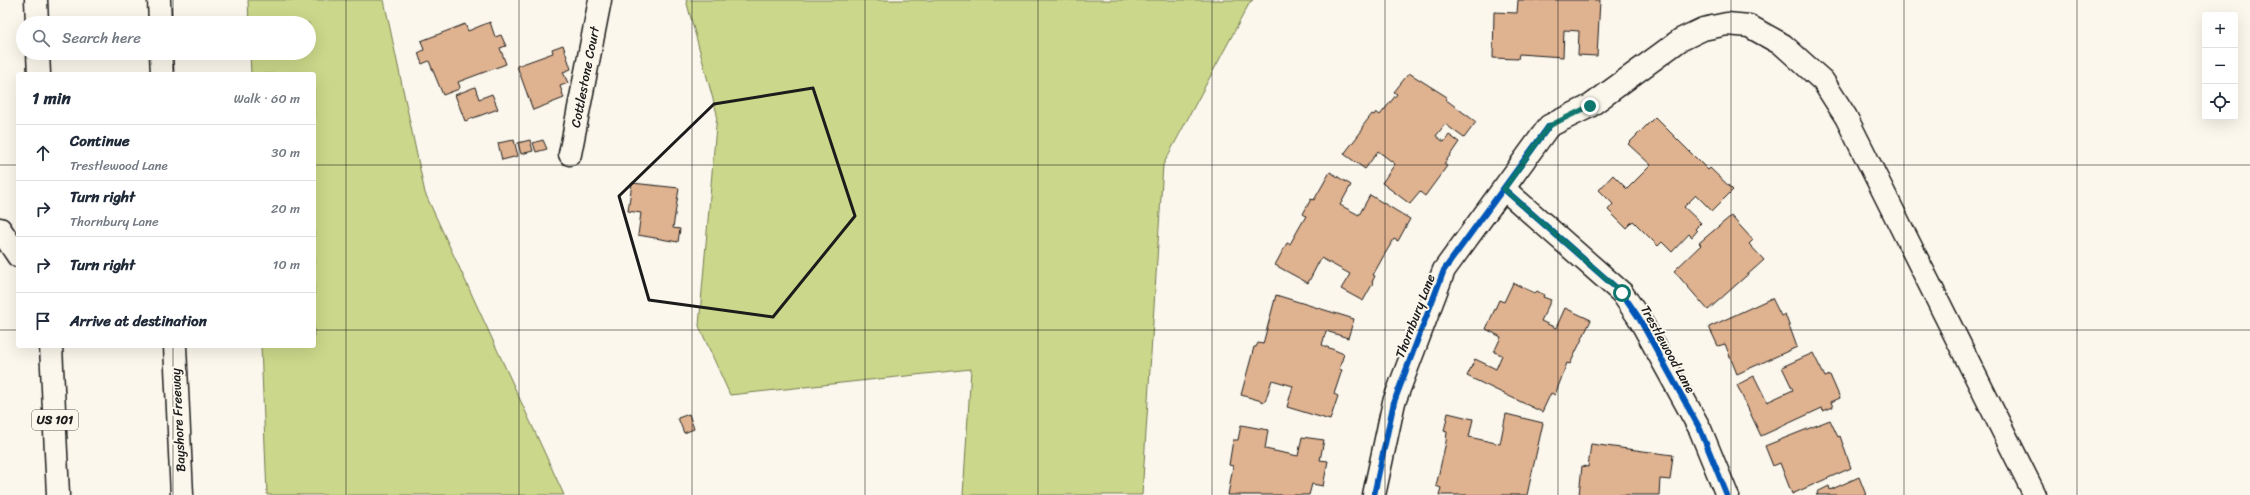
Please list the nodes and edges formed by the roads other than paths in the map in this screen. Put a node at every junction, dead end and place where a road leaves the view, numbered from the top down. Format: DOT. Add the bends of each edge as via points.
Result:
graph roads {
  1 [pos="36,0"];
  2 [pos="159,0"];
  3 [pos="600,0"];
  4 [pos="37,16"];
  5 [pos="160,16"];
  6 [pos="38,60"];
  7 [pos="161,60"];
  8 [pos="39,72"];
  9 [pos="162,72"];
  10 [pos="570,154"];
  11 [pos="1504,189"];
  12 [pos="0,229"];
  13 [pos="16,253"];
  14 [pos="51,348"];
  15 [pos="175,348"];
  16 [pos="58,495"];
  17 [pos="182,495"];
  18 [pos="1374,495"];
  19 [pos="1727,495"];
  20 [pos="2035,495"];
  1 -- 4 [label="main road"];
  2 -- 5 [label="main road"];
  3 -- 10 [label="main road, Cottlestone Court"];
  6 -- 8 [label="main road"];
  7 -- 9 [label="main road"];
  11 -- 18 [label="main road, Thornbury Lane" via="1444,270 1394,402"];
  11 -- 19 [label="main road, Trestlewood Lane" via="1622,293 1639,318 1700,429"];
  11 -- 20 [label="main road, Thornbury Lane" via="1549,126 1590,106 1680,40 1703,29 1727,24 1749,26 1783,45 1823,81 1846,117"];
  12 -- 13 [label="main road"];
  14 -- 16 [label="main road, US 101"];
  15 -- 17 [label="main road, Bayshore Freeway"];
}
